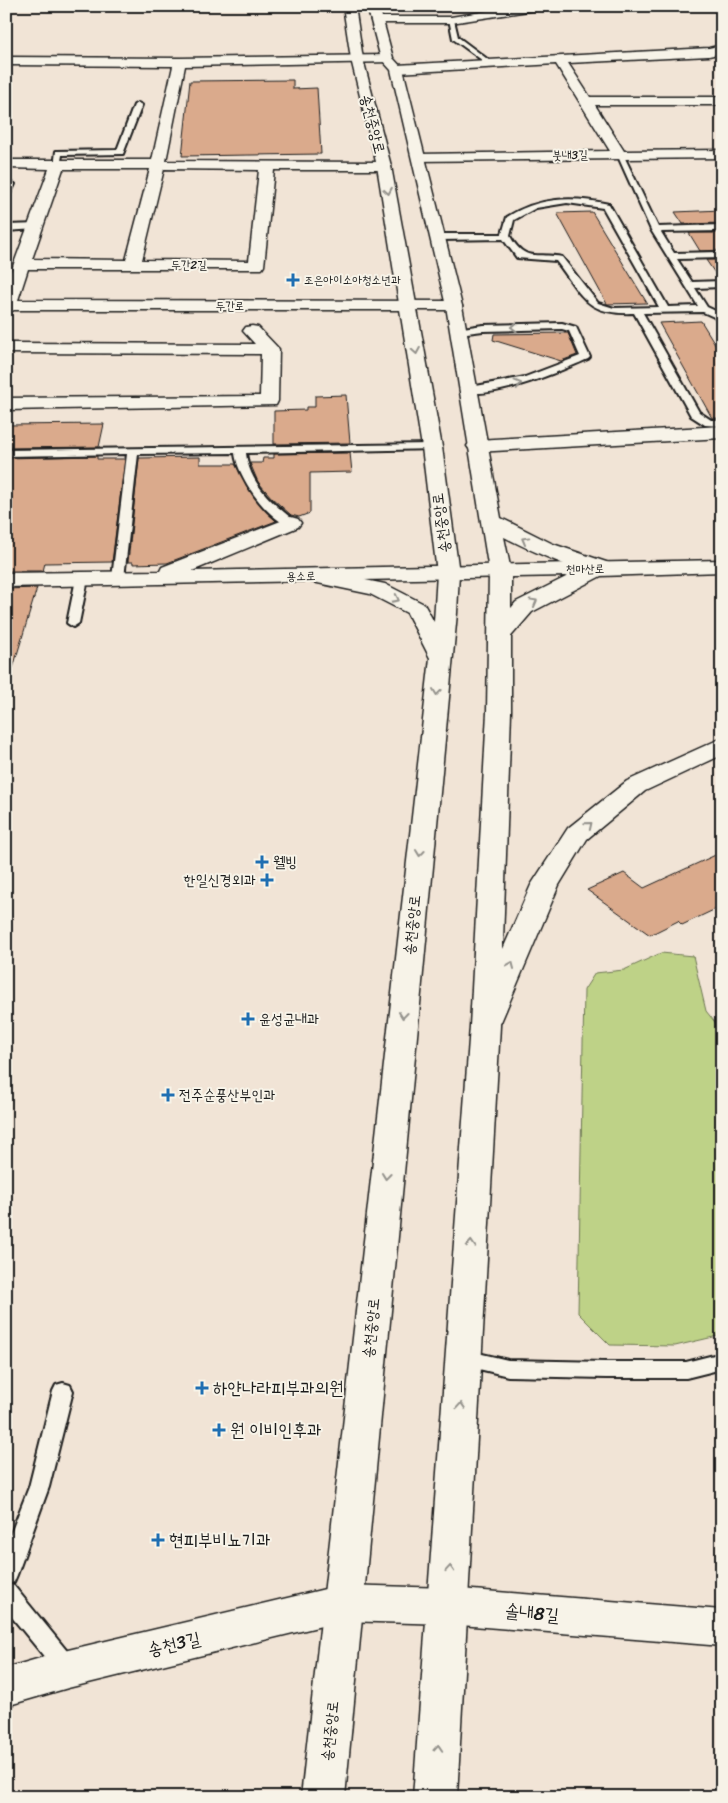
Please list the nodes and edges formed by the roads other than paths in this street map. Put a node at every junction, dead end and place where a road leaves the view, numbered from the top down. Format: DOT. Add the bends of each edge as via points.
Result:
graph roads {
  1 [pos="349,6"];
  2 [pos="540,6"];
  3 [pos="375,13"];
  4 [pos="451,20"];
  5 [pos="722,49"];
  6 [pos="357,60"];
  7 [pos="6,61"];
  8 [pos="180,62"];
  9 [pos="561,62"];
  10 [pos="392,64"];
  11 [pos="492,65"];
  12 [pos="722,100"];
  13 [pos="584,101"];
  14 [pos="138,105"];
  15 [pos="619,154"];
  16 [pos="722,154"];
  17 [pos="419,158"];
  18 [pos="6,164"];
  19 [pos="56,164"];
  20 [pos="158,166"];
  21 [pos="267,166"];
  22 [pos="384,166"];
  23 [pos="6,182"];
  24 [pos="6,194"];
  25 [pos="36,226"];
  26 [pos="6,228"];
  27 [pos="722,228"];
  28 [pos="655,230"];
  29 [pos="506,236"];
  30 [pos="439,237"];
  31 [pos="722,255"];
  32 [pos="673,256"];
  33 [pos="23,264"];
  34 [pos="133,265"];
  35 [pos="722,284"];
  36 [pos="690,285"];
  37 [pos="7,306"];
  38 [pos="408,307"];
  39 [pos="704,309"];
  40 [pos="637,310"];
  41 [pos="665,310"];
  42 [pos="720,317"];
  43 [pos="457,318"];
  44 [pos="252,331"];
  45 [pos="6,348"];
  46 [pos="270,349"];
  47 [pos="469,390"];
  48 [pos="6,404"];
  49 [pos="722,423"];
  50 [pos="722,432"];
  51 [pos="476,446"];
  52 [pos="432,447"];
  53 [pos="240,449"];
  54 [pos="133,451"];
  55 [pos="6,452"];
  56 [pos="490,521"];
  57 [pos="291,523"];
  58 [pos="722,566"];
  59 [pos="604,569"];
  60 [pos="500,571"];
  61 [pos="448,573"];
  62 [pos="316,576"];
  63 [pos="118,578"];
  64 [pos="155,578"];
  65 [pos="82,579"];
  66 [pos="6,580"];
  67 [pos="73,623"];
  68 [pos="500,636"];
  69 [pos="441,657"];
  70 [pos="722,745"];
  71 [pos="485,1026"];
  72 [pos="464,1358"];
  73 [pos="722,1361"];
  74 [pos="63,1391"];
  75 [pos="6,1575"];
  76 [pos="6,1593"];
  77 [pos="342,1603"];
  78 [pos="448,1606"];
  79 [pos="722,1628"];
  80 [pos="68,1669"];
  81 [pos="6,1687"];
  82 [pos="323,1797"];
  83 [pos="435,1797"];
  1 -- 6 [label="street, 송천중앙로"];
  2 -- 4 [label="street"];
  3 -- 4 [label="street"];
  3 -- 10 [label="street"];
  4 -- 11 [label="lane" via="455,38"];
  5 -- 9 [label="street"];
  6 -- 8 [label="street"];
  6 -- 10 [label="street"];
  6 -- 22 [label="street, 송천중앙로"];
  7 -- 8 [label="street"];
  8 -- 20 [label="street"];
  9 -- 11 [label="street"];
  9 -- 13 [label="street"];
  10 -- 11 [label="street"];
  10 -- 17 [label="street"];
  12 -- 13 [label="street"];
  13 -- 15 [label="street"];
  14 -- 19 [label="lane" via="120,152 58,152"];
  15 -- 16 [label="street, 붓내3길"];
  15 -- 17 [label="street, 붓내3길"];
  15 -- 28 [label="lane"];
  17 -- 30 [label="street"];
  18 -- 19 [label="street"];
  19 -- 20 [label="street"];
  19 -- 25 [label="street"];
  20 -- 21 [label="street"];
  20 -- 34 [label="street"];
  21 -- 22 [label="street"];
  21 -- 34 [label="street, 두간2길" via="256,266"];
  22 -- 38 [label="street, 송천중앙로, one-way"];
  23 -- 24 [label="lane" via="11,184"];
  25 -- 26 [label="lane"];
  25 -- 33 [label="street"];
  27 -- 28 [label="lane"];
  28 -- 32 [label="lane"];
  29 -- 30 [label="lane"];
  29 -- 40 [label="lane" via="512,249 520,256 559,259 595,305 612,311"];
  29 -- 41 [label="lane" via="510,219 542,202 606,206"];
  30 -- 43 [label="street"];
  31 -- 32 [label="lane"];
  32 -- 36 [label="lane"];
  33 -- 34 [label="street, 두간2길"];
  33 -- 37 [label="street"];
  35 -- 36 [label="lane"];
  36 -- 39 [label="lane"];
  37 -- 38 [label="street, 두간로"];
  38 -- 43 [label="street, 두간로"];
  38 -- 52 [label="street, 송천중앙로, one-way"];
  39 -- 41 [label="lane"];
  39 -- 42 [label="lane"];
  40 -- 41 [label="lane"];
  40 -- 49 [label="lane" via="695,414 709,423"];
  43 -- 47 [label="street"];
  47 -- 43 [label="lane, one-way" via="529,381 585,357 573,329 562,326 484,328"];
  44 -- 46 [label="street"];
  45 -- 46 [label="street"];
  46 -- 48 [label="street" via="269,401"];
  47 -- 51 [label="street"];
  50 -- 51 [label="street"];
  51 -- 56 [label="street"];
  52 -- 53 [label="lane" via="381,452"];
  52 -- 61 [label="street, 송천중앙로"];
  53 -- 54 [label="lane"];
  53 -- 57 [label="lane" via="240,463 256,488 268,505"];
  54 -- 55 [label="lane"];
  54 -- 63 [label="lane"];
  59 -- 56 [label="street, one-way" via="535,546"];
  56 -- 60 [label="street"];
  57 -- 64 [label="street, 용소로"];
  58 -- 59 [label="street, 천마산로"];
  59 -- 60 [label="street, 천마산로"];
  68 -- 59 [label="street, one-way" via="524,608 555,590"];
  60 -- 61 [label="street, 천마산로"];
  60 -- 68 [label="street"];
  61 -- 62 [label="street, 용소로"];
  61 -- 69 [label="street, 송천중앙로"];
  62 -- 64 [label="street, 용소로"];
  62 -- 69 [label="street, one-way" via="377,590 416,609"];
  63 -- 64 [label="street, 용소로"];
  63 -- 65 [label="street, 용소로"];
  65 -- 66 [label="street, 용소로"];
  65 -- 67 [label="lane"];
  68 -- 71 [label="street"];
  69 -- 77 [label="street, 송천중앙로, one-way"];
  71 -- 70 [label="street, one-way" via="545,885 577,834 636,786"];
  72 -- 71 [label="street, one-way"];
  72 -- 73 [label="lane" via="508,1368 606,1370 686,1370"];
  78 -- 72 [label="street, one-way"];
  74 -- 75 [label="lane" via="39,1487"];
  76 -- 80 [label="lane"];
  77 -- 78 [label="street, 솔내8길"];
  77 -- 80 [label="street, 송천3길"];
  77 -- 82 [label="street, 송천중앙로"];
  78 -- 79 [label="street, 솔내8길"];
  83 -- 78 [label="street, one-way"];
  80 -- 81 [label="street, 송천3길"];
}
